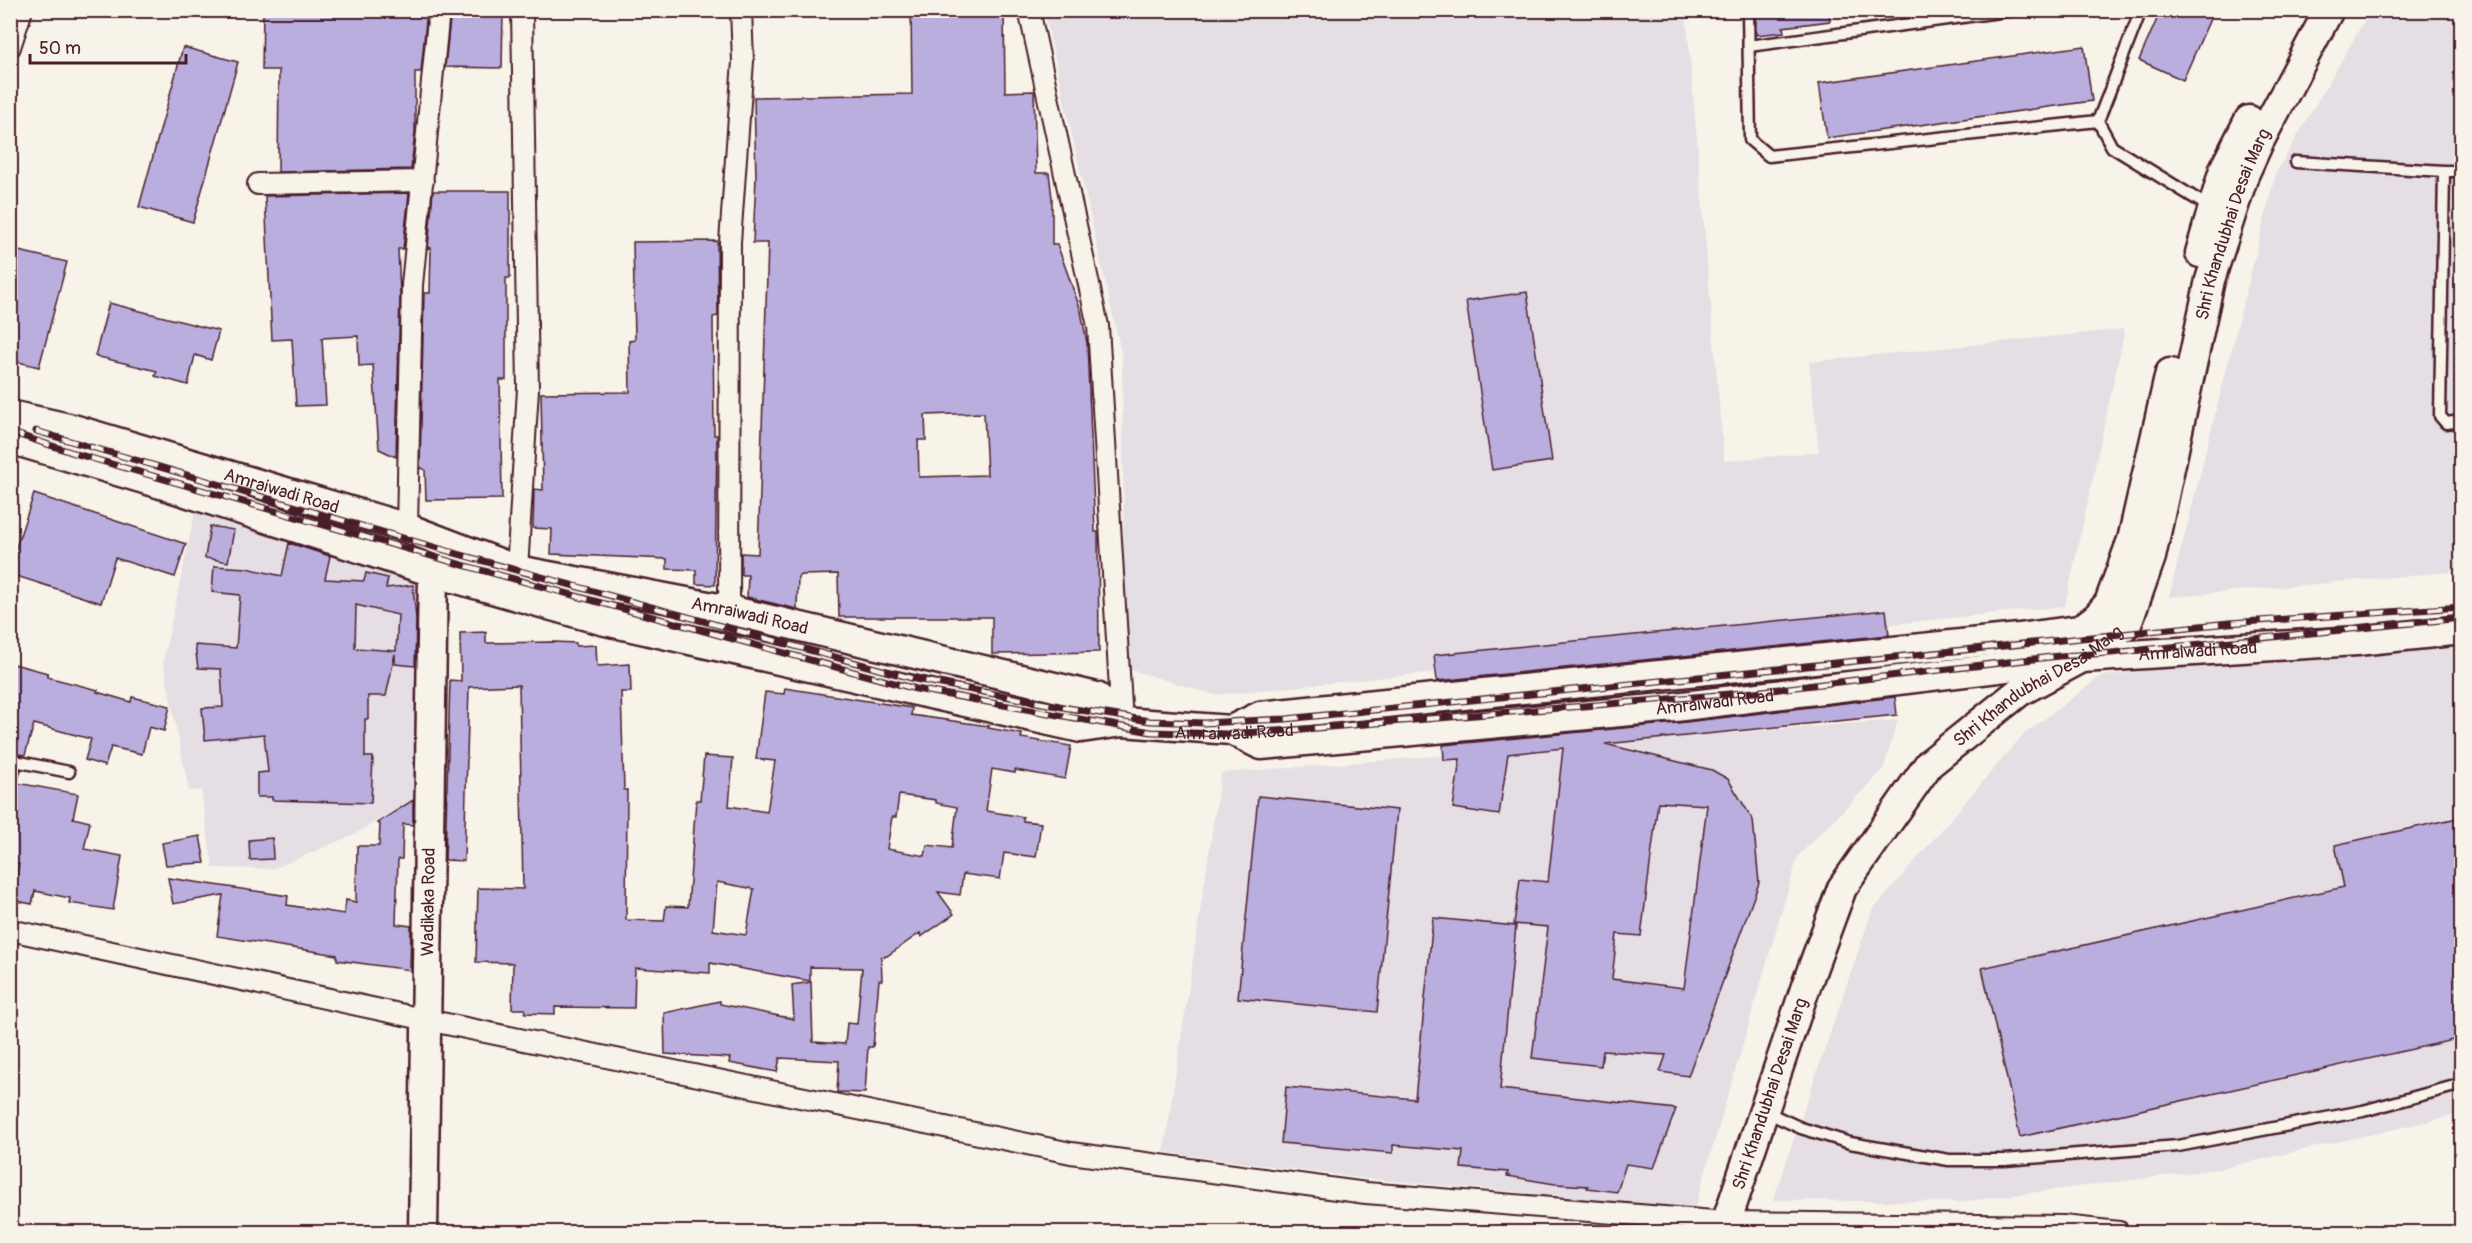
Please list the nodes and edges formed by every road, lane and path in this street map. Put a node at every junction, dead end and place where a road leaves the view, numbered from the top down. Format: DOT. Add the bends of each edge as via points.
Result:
graph roads {
  1 [pos="21,10"];
  2 [pos="439,10"];
  3 [pos="522,10"];
  4 [pos="741,10"];
  5 [pos="1029,10"];
  6 [pos="1748,10"];
  7 [pos="2014,10"];
  8 [pos="2141,10"];
  9 [pos="2309,10"];
  10 [pos="2329,10"];
  11 [pos="1749,46"];
  12 [pos="10,47"];
  13 [pos="2098,121"];
  14 [pos="2296,162"];
  15 [pos="2444,171"];
  16 [pos="2462,171"];
  17 [pos="423,181"];
  18 [pos="258,184"];
  19 [pos="2212,208"];
  20 [pos="10,415"];
  21 [pos="2462,421"];
  22 [pos="10,439"];
  23 [pos="2147,523"];
  24 [pos="408,528"];
  25 [pos="518,570"];
  26 [pos="433,572"];
  27 [pos="729,609"];
  28 [pos="2127,624"];
  29 [pos="2082,630"];
  30 [pos="2462,630"];
  31 [pos="2181,652"];
  32 [pos="2082,658"];
  33 [pos="2035,665"];
  34 [pos="1122,722"];
  35 [pos="1232,730"];
  36 [pos="10,760"];
  37 [pos="69,772"];
  38 [pos="10,930"];
  39 [pos="427,1020"];
  40 [pos="2462,1084"];
  41 [pos="1764,1111"];
  42 [pos="1715,1227"];
  43 [pos="423,1233"];
  44 [pos="2120,1233"];
  1 -- 12 [label="street"];
  2 -- 17 [label="street"];
  3 -- 25 [label="street" via="528,389"];
  4 -- 27 [label="street" via="743,61 729,242"];
  5 -- 34 [label="street" via="1098,326"];
  6 -- 11 [label="lane"];
  7 -- 11 [label="lane"];
  8 -- 13 [label="lane"];
  9 -- 19 [label="main road, Shri Khandubhai Desai Marg" via="2224,169"];
  10 -- 23 [label="main road, Shri Khandubhai Desai Marg" via="2244,175 2210,280"];
  11 -- 13 [label="lane" via="1750,141 1769,156"];
  13 -- 19 [label="lane" via="2112,147"];
  14 -- 15 [label="lane"];
  15 -- 16 [label="lane"];
  15 -- 21 [label="lane" via="2440,416 2446,423"];
  17 -- 18 [label="street"];
  17 -- 24 [label="street" via="412,285"];
  19 -- 23 [label="main road, Shri Khandubhai Desai Marg" via="2192,281"];
  20 -- 24 [label="main road, Amraiwadi Road" via="84,432"];
  22 -- 26 [label="main road"];
  23 -- 28 [label="main road, Shri Khandubhai Desai Marg" via="2151,557"];
  23 -- 29 [label="main road, Shri Khandubhai Desai Marg" via="2132,540 2109,603"];
  24 -- 25 [label="main road, Amraiwadi Road"];
  25 -- 27 [label="main road, Amraiwadi Road"];
  26 -- 34 [label="main road" via="601,620 1081,728"];
  26 -- 39 [label="main road, Wadikaka Road"];
  27 -- 34 [label="main road, Amraiwadi Road" via="1097,697"];
  28 -- 29 [label="main road"];
  28 -- 31 [label="main road"];
  28 -- 32 [label="main road, Shri Khandubhai Desai Marg"];
  29 -- 33 [label="main road, Shri Khandubhai Desai Marg"];
  29 -- 35 [label="main road" via="1260,716"];
  30 -- 31 [label="main road, Amraiwadi Road"];
  31 -- 32 [label="main road, Amraiwadi Road"];
  32 -- 33 [label="main road, Amraiwadi Road"];
  32 -- 41 [label="main road, Shri Khandubhai Desai Marg" via="2019,692 1929,764 1842,888"];
  33 -- 35 [label="main road, Amraiwadi Road" via="1675,707 1278,744 1261,745"];
  33 -- 42 [label="main road, Shri Khandubhai Desai Marg" via="1993,690 1916,754 1824,882"];
  34 -- 35 [label="main road, Amraiwadi Road"];
  36 -- 37 [label="lane"];
  38 -- 39 [label="street"];
  39 -- 42 [label="street" via="1071,1154 1366,1192"];
  39 -- 43 [label="main road, Wadikaka Road"];
  40 -- 41 [label="lane" via="2363,1111 2178,1146 2005,1160 1949,1160 1850,1143 1801,1128"];
  41 -- 42 [label="main road, Shri Khandubhai Desai Marg"];
  42 -- 44 [label="street" via="2063,1226"];
}
